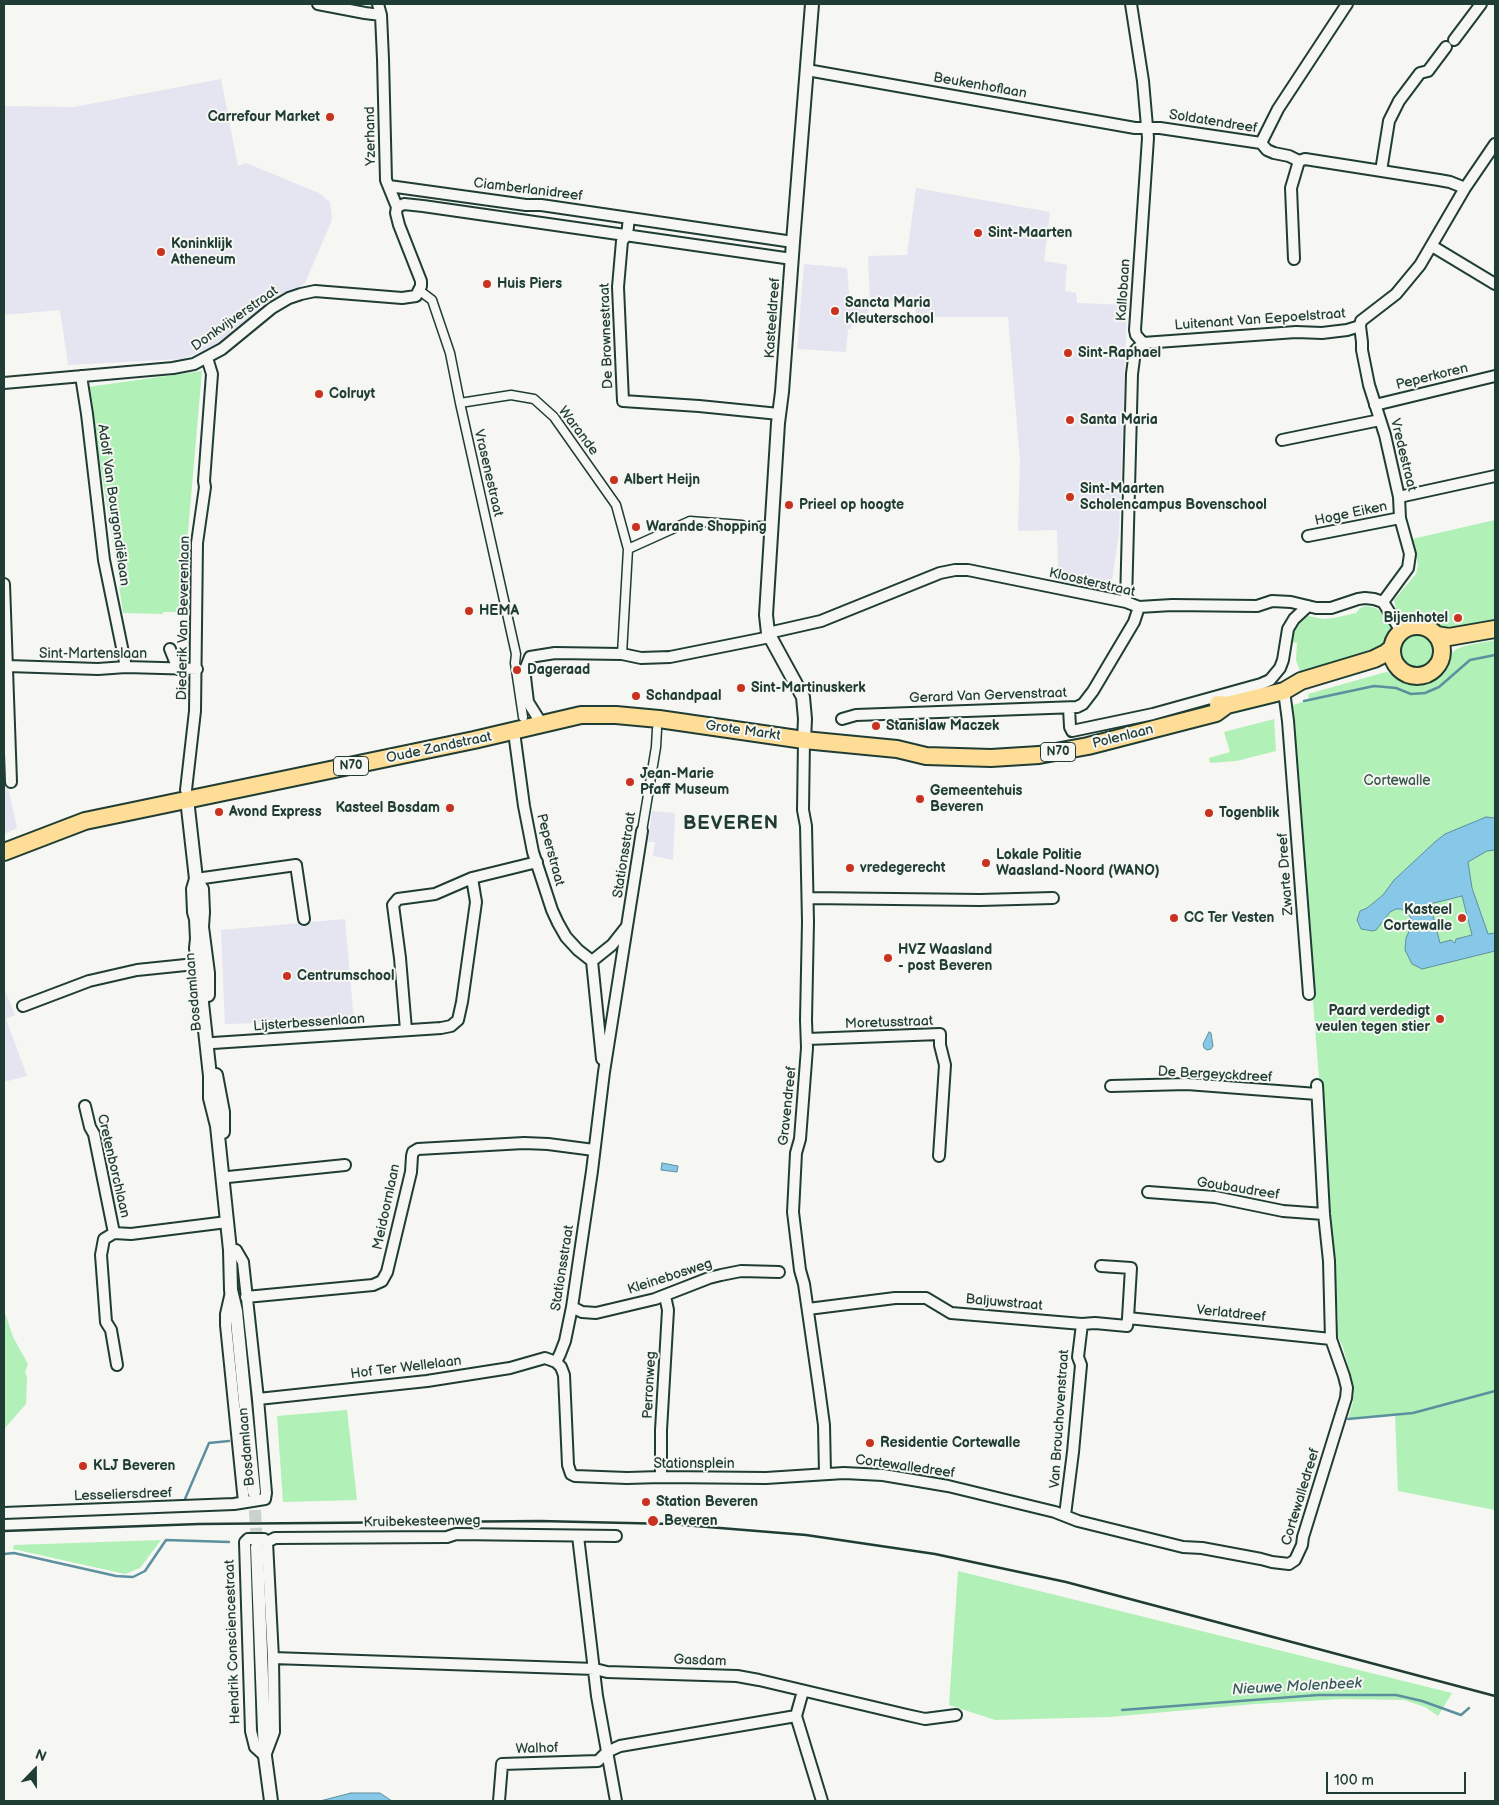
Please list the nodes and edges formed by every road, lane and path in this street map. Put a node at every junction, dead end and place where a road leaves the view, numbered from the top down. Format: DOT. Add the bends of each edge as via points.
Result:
graph roads {
  1 [pos="318,4"];
  2 [pos="378,4"];
  3 [pos="812,4"];
  4 [pos="1131,4"];
  5 [pos="1348,4"];
  6 [pos="1481,4"];
  7 [pos="381,15"];
  8 [pos="807,70"];
  9 [pos="1147,128"];
  10 [pos="1261,143"];
  11 [pos="1495,144"];
  12 [pos="1299,161"];
  13 [pos="1382,171"];
  14 [pos="389,186"];
  15 [pos="1465,188"];
  16 [pos="423,190"];
  17 [pos="423,206"];
  18 [pos="397,207"];
  19 [pos="630,218"];
  20 [pos="627,235"];
  21 [pos="771,238"];
  22 [pos="793,242"];
  23 [pos="1432,246"];
  24 [pos="769,256"];
  25 [pos="792,259"];
  26 [pos="1294,259"];
  27 [pos="1495,284"];
  28 [pos="420,291"];
  29 [pos="1360,326"];
  30 [pos="1143,343"];
  31 [pos="207,358"];
  32 [pos="81,376"];
  33 [pos="1495,376"];
  34 [pos="4,383"];
  35 [pos="460,403"];
  36 [pos="1375,405"];
  37 [pos="779,414"];
  38 [pos="1380,420"];
  39 [pos="1282,440"];
  40 [pos="1495,476"];
  41 [pos="1399,497"];
  42 [pos="1400,518"];
  43 [pos="742,525"];
  44 [pos="759,526"];
  45 [pos="772,527"];
  46 [pos="1308,536"];
  47 [pos="628,549"];
  48 [pos="4,584"];
  49 [pos="1126,602"];
  50 [pos="1383,602"];
  51 [pos="1308,606"];
  52 [pos="1139,607"];
  53 [pos="1495,629"];
  54 [pos="1401,631"];
  55 [pos="769,635"];
  56 [pos="1437,635"];
  57 [pos="1495,638"];
  58 [pos="1392,648"];
  59 [pos="170,649"];
  60 [pos="5,652"];
  61 [pos="516,654"];
  62 [pos="622,654"];
  63 [pos="1442,655"];
  64 [pos="530,658"];
  65 [pos="8,666"];
  66 [pos="126,667"];
  67 [pos="178,668"];
  68 [pos="1398,668"];
  69 [pos="196,669"];
  70 [pos="1284,691"];
  71 [pos="1069,708"];
  72 [pos="842,719"];
  73 [pos="522,724"];
  74 [pos="658,729"];
  75 [pos="804,740"];
  76 [pos="11,782"];
  77 [pos="187,794"];
  78 [pos="642,831"];
  79 [pos="6,851"];
  80 [pos="537,862"];
  81 [pos="472,878"];
  82 [pos="196,879"];
  83 [pos="808,898"];
  84 [pos="1052,898"];
  85 [pos="304,919"];
  86 [pos="628,926"];
  87 [pos="592,961"];
  88 [pos="202,963"];
  89 [pos="1309,994"];
  90 [pos="23,1006"];
  91 [pos="599,1029"];
  92 [pos="406,1030"];
  93 [pos="616,1030"];
  94 [pos="807,1039"];
  95 [pos="213,1043"];
  96 [pos="604,1072"];
  97 [pos="1111,1086"];
  98 [pos="1317,1090"];
  99 [pos="216,1104"];
  100 [pos="85,1106"];
  101 [pos="594,1150"];
  102 [pos="939,1156"];
  103 [pos="345,1165"];
  104 [pos="228,1177"];
  105 [pos="1148,1192"];
  106 [pos="1324,1214"];
  107 [pos="226,1222"];
  108 [pos="114,1233"];
  109 [pos="236,1250"];
  110 [pos="1101,1266"];
  111 [pos="779,1272"];
  112 [pos="232,1290"];
  113 [pos="665,1296"];
  114 [pos="246,1297"];
  115 [pos="572,1307"];
  116 [pos="808,1310"];
  117 [pos="236,1311"];
  118 [pos="1128,1318"];
  119 [pos="1082,1324"];
  120 [pos="1331,1338"];
  121 [pos="556,1362"];
  122 [pos="117,1365"];
  123 [pos="258,1399"];
  124 [pos="826,1474"];
  125 [pos="661,1477"];
  126 [pos="254,1492"];
  127 [pos="244,1502"];
  128 [pos="4,1513"];
  129 [pos="1065,1515"];
  130 [pos="578,1536"];
  131 [pos="616,1536"];
  132 [pos="262,1544"];
  133 [pos="273,1658"];
  134 [pos="595,1669"];
  135 [pos="803,1691"];
  136 [pos="956,1715"];
  137 [pos="796,1716"];
  138 [pos="608,1752"];
  139 [pos="265,1756"];
  140 [pos="271,1801"];
  141 [pos="500,1801"];
  142 [pos="616,1801"];
  143 [pos="822,1801"];
  1 -- 7 [label="street"];
  2 -- 7 [label="street, Yzerhand"];
  3 -- 8 [label="street, Kasteeldreef"];
  4 -- 9 [label="street, Kallobaan"];
  5 -- 10 [label="street" via="1278,109"];
  6 -- 13 [label="street" via="1428,71 1420,73 1399,101 1389,121"];
  7 -- 14 [label="street, Yzerhand" via="386,180"];
  8 -- 9 [label="street, Beukenhoflaan"];
  8 -- 22 [label="street, Kasteeldreef"];
  9 -- 10 [label="street, Soldatendreef"];
  9 -- 30 [label="street, Kallobaan" via="1136,330"];
  10 -- 12 [label="street, Soldatendreef" via="1267,150"];
  11 -- 15 [label="street, Luitenant Van Eepoelstraat"];
  12 -- 13 [label="street, Soldatendreef" via="1305,159"];
  12 -- 26 [label="street" via="1291,188"];
  13 -- 15 [label="street, Soldatendreef" via="1450,182"];
  14 -- 16 [label="street, Ciamberlanidreef"];
  14 -- 18 [label="street, Yzerhand"];
  15 -- 23 [label="street, Luitenant Van Eepoelstraat"];
  16 -- 17 [label="street" via="418,198"];
  16 -- 19 [label="street, Ciamberlanidreef"];
  17 -- 18 [label="street" via="404,204"];
  17 -- 20 [label="street"];
  18 -- 28 [label="street, Yzerhand" via="397,220 421,281"];
  19 -- 20 [label="street"];
  19 -- 21 [label="street, Ciamberlanidreef"];
  20 -- 24 [label="street"];
  20 -- 37 [label="street, De Brownestraat" via="622,241 618,287 623,401"];
  21 -- 22 [label="street, Ciamberlanidreef"];
  21 -- 24 [label="street" via="773,246"];
  22 -- 25 [label="street, Kasteeldreef"];
  23 -- 27 [label="street"];
  23 -- 29 [label="street, Luitenant Van Eepoelstraat" via="1408,281"];
  24 -- 25 [label="street"];
  25 -- 37 [label="street, Kasteeldreef"];
  28 -- 31 [label="street, Donkvijverstraat" via="410,298 315,291 301,294 272,308"];
  28 -- 35 [label="street, Vrasenestraat" via="432,300 438,315"];
  29 -- 30 [label="street, Luitenant Van Eepoelstraat" via="1322,333"];
  29 -- 36 [label="street, Vredestraat" via="1368,385"];
  30 -- 49 [label="street" via="1135,351 1132,374"];
  31 -- 32 [label="street, Donkvijverstraat" via="173,368"];
  31 -- 69 [label="street, Diederik Van Beverenlaan" via="212,374 205,487 196,551"];
  32 -- 34 [label="street, Donkvijverstraat"];
  32 -- 66 [label="street, Adolf Van Bourgondiëlaan" via="104,560"];
  33 -- 36 [label="street, Peperkoren"];
  35 -- 47 [label="street, Warande" via="511,395 534,399 554,417 616,505"];
  35 -- 61 [label="street, Vrasenestraat"];
  36 -- 38 [label="street, Vredestraat"];
  37 -- 45 [label="street, Kasteeldreef"];
  38 -- 39 [label="street"];
  38 -- 41 [label="street, Vredestraat"];
  40 -- 41 [label="street, Hoge Eiken"];
  41 -- 42 [label="street, Vredestraat"];
  42 -- 46 [label="street, Hoge Eiken"];
  42 -- 50 [label="street, Vredestraat" via="1410,560 1408,568"];
  43 -- 47 [label="street" via="690,521"];
  44 -- 45 [label="street"];
  45 -- 55 [label="street, Kasteeldreef" via="766,603"];
  47 -- 62 [label="street, Warande"];
  48 -- 60 [label="street"];
  49 -- 52 [label="street, Kloosterstraat"];
  49 -- 55 [label="street, Kloosterstraat" via="955,570 940,573 821,621"];
  50 -- 51 [label="street, Kloosterstraat" via="1365,598 1331,608"];
  50 -- 54 [label="street"];
  51 -- 52 [label="street, Kloosterstraat" via="1272,601 1257,606"];
  51 -- 71 [label="street, Polenlaan" via="1288,629 1280,668 1270,680 1261,684 1072,732"];
  52 -- 71 [label="street, Gerard Van Gervenstraat" via="1134,622 1093,691 1083,704"];
  53 -- 56 [label="main road" via="1449,637"];
  54 -- 56 [label="main road" via="1420,626"];
  54 -- 58 [label="main road"];
  55 -- 62 [label="street" via="670,657 641,658"];
  55 -- 75 [label="street" via="803,697"];
  56 -- 63 [label="main road"];
  57 -- 63 [label="main road, N70" via="1464,643"];
  58 -- 68 [label="main road"];
  58 -- 70 [label="main road, Polenlaan / N70" via="1374,659 1301,681"];
  59 -- 67 [label="street"];
  60 -- 65 [label="street"];
  61 -- 64 [label="street"];
  61 -- 73 [label="street"];
  62 -- 64 [label="street" via="555,653"];
  63 -- 68 [label="main road, N70" via="1436,668 1424,676 1410,676"];
  64 -- 73 [label="street" via="525,677 528,702"];
  65 -- 66 [label="street, Sint-Martenslaan"];
  65 -- 76 [label="street"];
  66 -- 67 [label="street, Sint-Martenslaan"];
  67 -- 69 [label="street, Sint-Martenslaan"];
  68 -- 70 [label="main road, N70" via="1377,669 1304,690"];
  69 -- 77 [label="street, Diederik Van Beverenlaan"];
  70 -- 75 [label="main road, Polenlaan / N70" via="1228,705 1214,704 1115,732 1028,747 897,749"];
  70 -- 89 [label="street, Zwarte Dreef"];
  71 -- 72 [label="street, Gerard Van Gervenstraat" via="856,715"];
  73 -- 75 [label="main road, Grote Markt / N70" via="602,714"];
  73 -- 77 [label="main road, Oude Zandstraat / N70"];
  73 -- 80 [label="street, Peperstraat" via="524,806"];
  74 -- 78 [label="street, Stationsstraat"];
  75 -- 83 [label="street, Gravendreef" via="803,810"];
  77 -- 79 [label="main road, Oude Zandstraat / N70" via="85,820"];
  77 -- 82 [label="street, Bosdamlaan"];
  78 -- 86 [label="street, Stationsstraat"];
  80 -- 81 [label="street"];
  80 -- 87 [label="street, Peperstraat" via="558,923 578,950"];
  81 -- 92 [label="street, Lijsterbessenlaan" via="476,902 458,1020 451,1026"];
  81 -- 92 [label="street" via="435,894 398,899 393,906"];
  82 -- 85 [label="street" via="296,865"];
  82 -- 88 [label="street, Bosdamlaan" via="194,912"];
  83 -- 84 [label="street"];
  83 -- 94 [label="street, Gravendreef"];
  86 -- 87 [label="street"];
  86 -- 93 [label="street, Stationsstraat"];
  87 -- 91 [label="street, Stationsstraat"];
  88 -- 90 [label="street" via="137,970 89,981"];
  88 -- 95 [label="street, Bosdamlaan"];
  88 -- 99 [label="street, Bosdamlaan" via="210,1076"];
  91 -- 93 [label="street"];
  91 -- 96 [label="street, Stationsstraat"];
  92 -- 95 [label="street, Lijsterbessenlaan"];
  93 -- 96 [label="street, Stationsstraat"];
  94 -- 102 [label="street, Moretusstraat" via="940,1034 945,1065"];
  94 -- 116 [label="street, Gravendreef" via="793,1212"];
  95 -- 99 [label="street, Bosdamlaan" via="218,1087"];
  96 -- 101 [label="street, Stationsstraat"];
  97 -- 98 [label="street, De Bergeyckdreef" via="1187,1084"];
  98 -- 106 [label="street, Cortewalledreef"];
  99 -- 104 [label="street, Bosdamlaan"];
  99 -- 107 [label="street, Bosdamlaan"];
  100 -- 108 [label="street, Cretenborchlaan" via="94,1134"];
  101 -- 114 [label="street, Meidoornlaan" via="524,1143 418,1149 413,1152 387,1272 382,1281 374,1285"];
  101 -- 115 [label="street, Stationsstraat"];
  103 -- 104 [label="street"];
  104 -- 109 [label="street, Bosdamlaan"];
  105 -- 106 [label="street, Goubaudreef" via="1215,1197 1283,1211"];
  106 -- 120 [label="street, Cortewalledreef"];
  107 -- 108 [label="street, Cretenborchlaan" via="131,1234"];
  107 -- 112 [label="street, Bosdamlaan"];
  108 -- 122 [label="street, Cretenborchlaan" via="104,1239 101,1255 106,1322"];
  109 -- 114 [label="street, Bosdamlaan" via="243,1262"];
  109 -- 117 [label="street, Bosdamlaan" via="239,1291"];
  110 -- 118 [label="street" via="1131,1268"];
  111 -- 113 [label="street, Kleinebosweg" via="741,1271 721,1275"];
  112 -- 117 [label="street, Bosdamlaan"];
  112 -- 127 [label="street, Bosdamlaan" via="226,1325"];
  113 -- 115 [label="street, Kleinebosweg" via="596,1313"];
  113 -- 125 [label="street, Perronweg" via="668,1310"];
  114 -- 123 [label="street, Bosdamlaan"];
  115 -- 121 [label="street, Stationsstraat" via="565,1341"];
  116 -- 119 [label="street, Baljuwstraat" via="896,1298 926,1298 951,1313"];
  116 -- 124 [label="street, Gravendreef" via="824,1426"];
  117 -- 126 [label="street, Bosdamlaan"];
  118 -- 119 [label="street, Verlatdreef" via="1127,1326"];
  118 -- 120 [label="street, Verlatdreef"];
  119 -- 129 [label="street, Van Brouchovenstraat" via="1078,1357 1081,1365"];
  120 -- 129 [label="street, Cortewalledreef" via="1347,1388 1346,1398 1302,1545 1295,1560 1289,1564 1184,1547"];
  121 -- 123 [label="street, Hof Ter Wellelaan" via="545,1358 510,1368 426,1381"];
  121 -- 125 [label="street, Stationsplein" via="564,1375 571,1474"];
  123 -- 127 [label="street, Bosdamlaan" via="266,1494 265,1499"];
  124 -- 125 [label="street, Stationsplein" via="766,1478"];
  124 -- 129 [label="street, Cortewalledreef" via="883,1475 925,1482"];
  127 -- 128 [label="street, Lesseliersdreef"];
  130 -- 131 [label="street, Kruibekesteenweg"];
  130 -- 132 [label="street, Kruibekesteenweg" via="456,1534 447,1537 275,1538"];
  130 -- 134 [label="street"];
  132 -- 133 [label="street, Hendrik Consciencestraat"];
  132 -- 139 [label="street, Hendrik Consciencestraat"];
  133 -- 134 [label="street"];
  133 -- 139 [label="street, Hendrik Consciencestraat" via="274,1732"];
  134 -- 135 [label="street, Gasdam" via="737,1676"];
  134 -- 138 [label="street"];
  135 -- 136 [label="street, Gasdam" via="925,1719"];
  135 -- 137 [label="street"];
  137 -- 138 [label="street" via="620,1746"];
  137 -- 143 [label="street"];
  138 -- 141 [label="street, Walhof" via="598,1761 502,1764"];
  138 -- 142 [label="street"];
  139 -- 140 [label="street, Hendrik Consciencestraat"];
}
